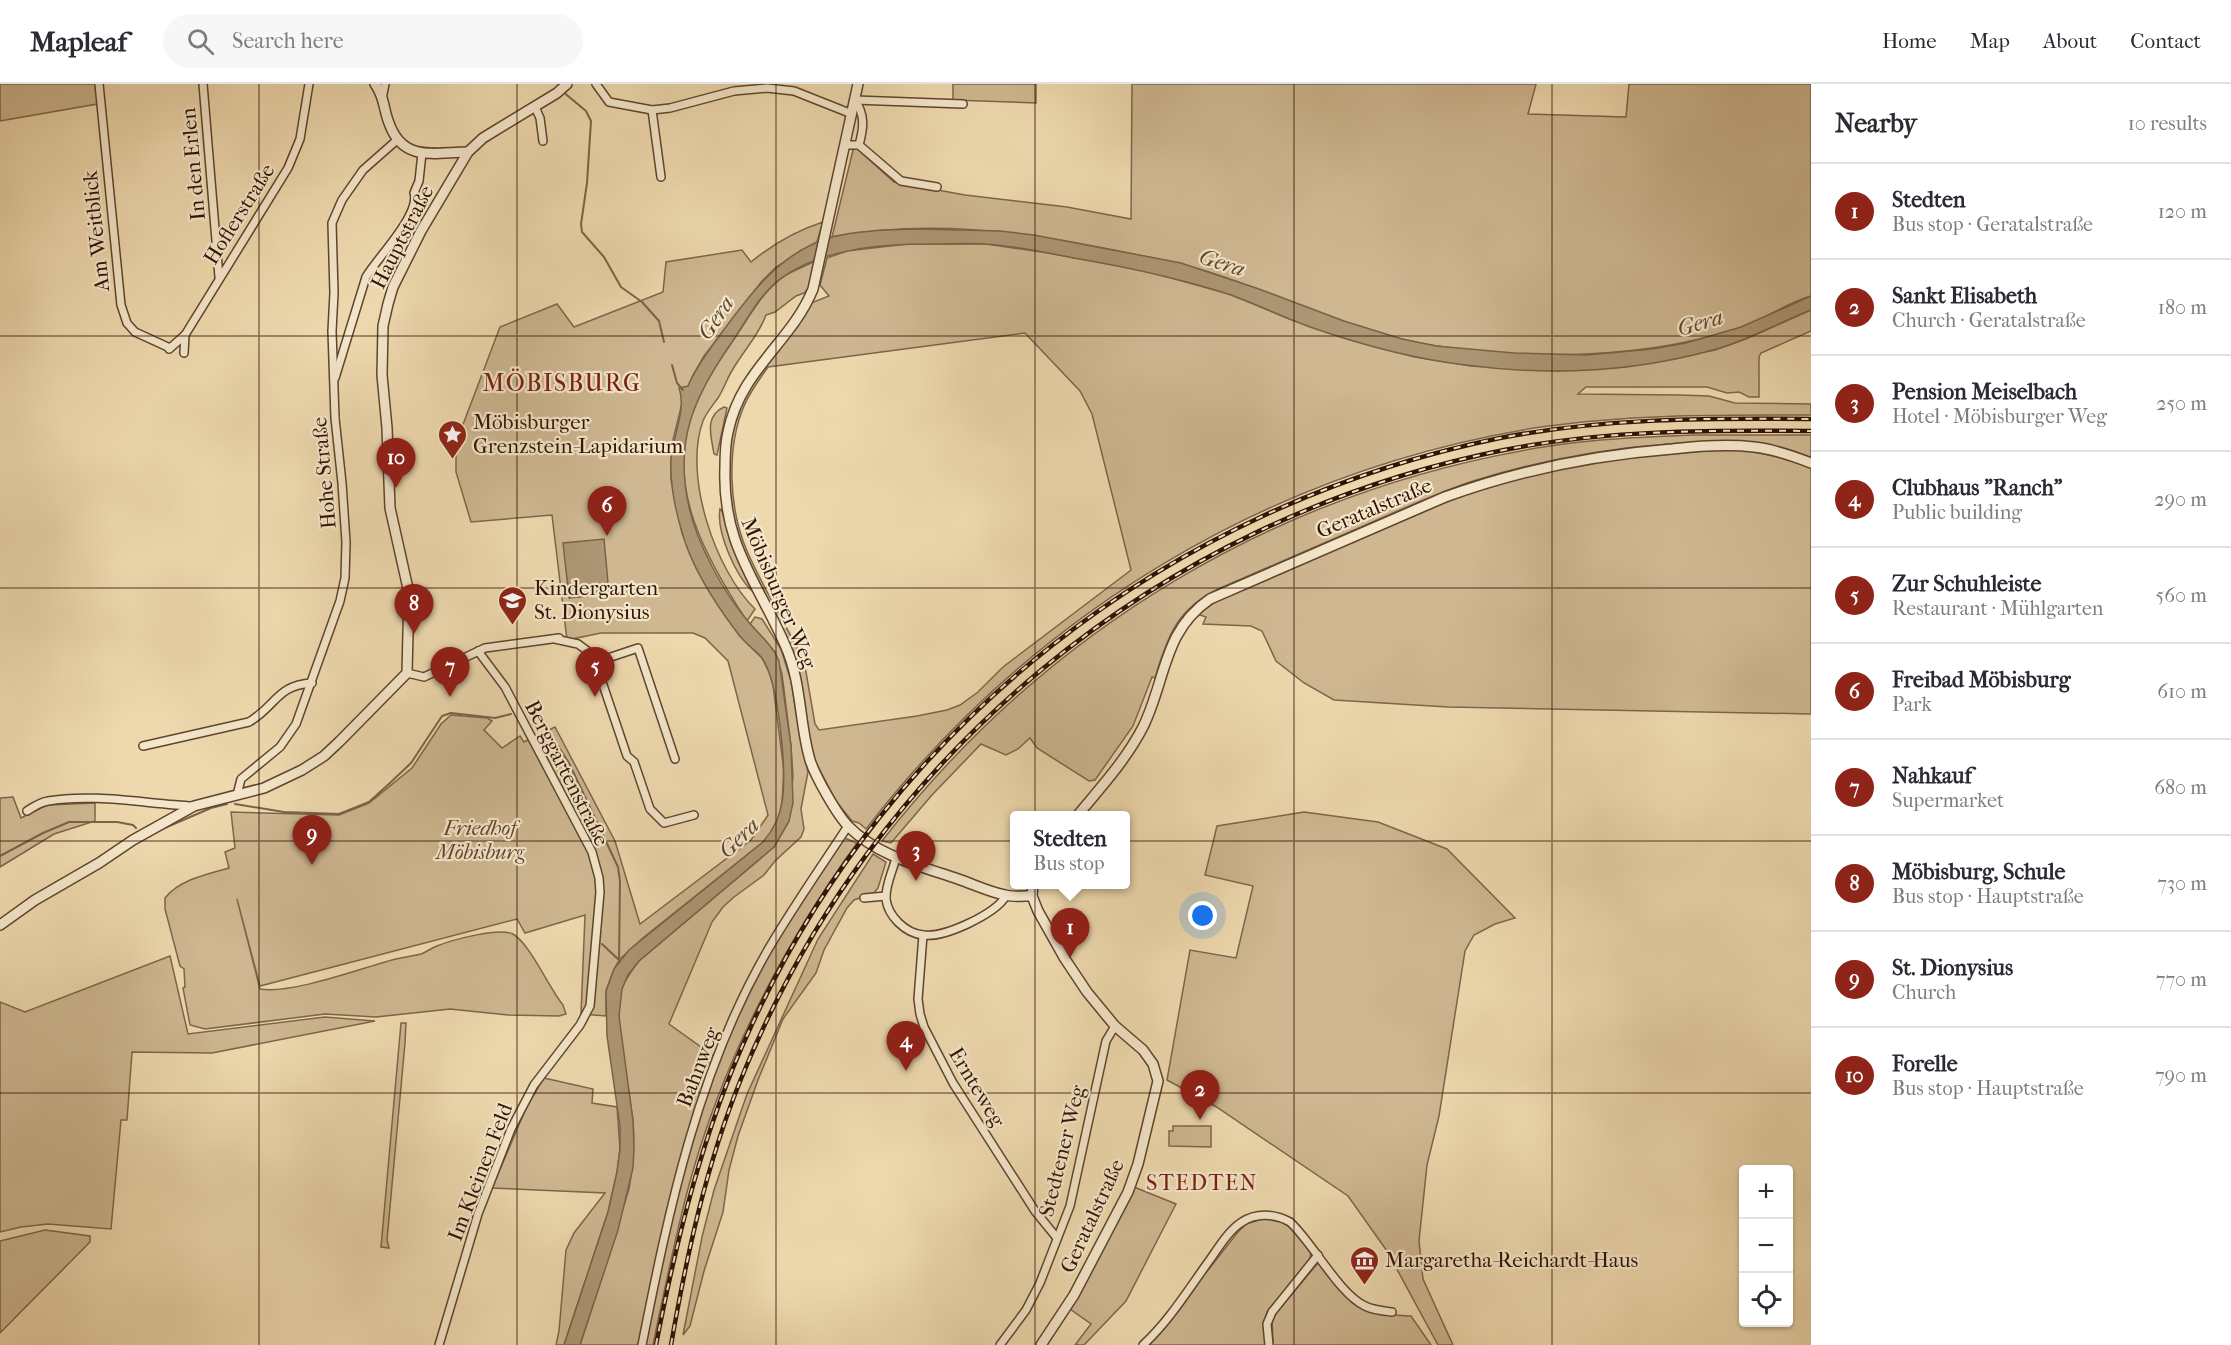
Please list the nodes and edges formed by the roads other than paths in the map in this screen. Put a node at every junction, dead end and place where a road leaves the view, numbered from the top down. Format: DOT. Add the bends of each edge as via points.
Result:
graph roads {
  1 [pos="99,84"];
  2 [pos="203,84"];
  3 [pos="309,84"];
  4 [pos="375,84"];
  5 [pos="385,84"];
  6 [pos="596,84"];
  7 [pos="858,84"];
  8 [pos="563,88"];
  9 [pos="383,94"];
  10 [pos="855,100"];
  11 [pos="963,104"];
  12 [pos="535,107"];
  13 [pos="652,110"];
  14 [pos="852,114"];
  15 [pos="397,140"];
  16 [pos="543,141"];
  17 [pos="846,145"];
  18 [pos="859,145"];
  19 [pos="468,152"];
  20 [pos="422,153"];
  21 [pos="661,177"];
  22 [pos="937,187"];
  23 [pos="219,277"];
  24 [pos="184,335"];
  25 [pos="170,348"];
  26 [pos="184,353"];
  27 [pos="334,381"];
  28 [pos="1811,464"];
  29 [pos="478,651"];
  30 [pos="596,662"];
  31 [pos="407,673"];
  32 [pos="312,683"];
  33 [pos="143,746"];
  34 [pos="675,759"];
  35 [pos="237,795"];
  36 [pos="194,806"];
  37 [pos="27,811"];
  38 [pos="1081,811"];
  39 [pos="694,815"];
  40 [pos="848,826"];
  41 [pos="896,858"];
  42 [pos="1033,889"];
  43 [pos="886,896"];
  44 [pos="1006,896"];
  45 [pos="1032,896"];
  46 [pos="864,898"];
  47 [pos="0,925"];
  48 [pos="923,936"];
  49 [pos="580,1025"];
  50 [pos="1115,1026"];
  51 [pos="1057,1238"];
  52 [pos="1318,1255"];
  53 [pos="1392,1312"];
  54 [pos="439,1345"];
  55 [pos="642,1345"];
  56 [pos="1000,1345"];
  57 [pos="1041,1345"];
  58 [pos="1143,1345"];
  59 [pos="1269,1345"];
  1 -- 25 [label="street, Am Weitblick" via="121,305 135,332"];
  2 -- 23 [label="street, In den Erlen"];
  3 -- 23 [label="street, Hoflerstraße" via="300,139 288,168"];
  4 -- 9 [label="street"];
  5 -- 9 [label="street"];
  6 -- 13 [label="street" via="609,102"];
  7 -- 10 [label="street, Möbisburger Weg"];
  8 -- 12 [label="street, Hauptstraße"];
  9 -- 15 [label="street" via="388,122"];
  10 -- 11 [label="street"];
  10 -- 14 [label="street, Möbisburger Weg"];
  10 -- 18 [label="street" via="864,125"];
  12 -- 16 [label="street"];
  12 -- 19 [label="street, Hauptstraße" via="483,138"];
  13 -- 14 [label="street" via="734,91 767,88 794,91"];
  13 -- 21 [label="street"];
  14 -- 17 [label="street, Möbisburger Weg"];
  15 -- 20 [label="street"];
  15 -- 27 [label="street, Hohe Straße" via="363,170 342,200 333,223"];
  17 -- 18 [label="street"];
  17 -- 40 [label="street, Möbisburger Weg" via="808,301 758,367 739,400 727,440 725,501 738,549 786,647 798,684 814,772"];
  18 -- 22 [label="street" via="901,181"];
  19 -- 20 [label="street"];
  19 -- 31 [label="street, Hauptstraße" via="393,287 383,326 390,508 409,593"];
  20 -- 27 [label="street" via="413,209 366,277"];
  23 -- 24 [label="street, Hoflerstraße"];
  24 -- 25 [label="street, Hoflerstraße"];
  24 -- 26 [label="street"];
  27 -- 32 [label="street, Hohe Straße" via="346,542 345,578"];
  28 -- 38 [label="street, Geratalstraße" via="1756,447 1728,445 1634,452 1536,469 1445,497 1210,599 1189,616 1176,635 1136,741"];
  29 -- 30 [label="street" via="559,638 585,648"];
  29 -- 31 [label="street" via="424,676"];
  29 -- 49 [label="street, Berggartenstraße" via="505,687 592,852 600,892 592,994"];
  30 -- 34 [label="street" via="638,648"];
  30 -- 39 [label="street" via="627,756 634,762 650,809 664,823"];
  31 -- 35 [label="street" via="324,756 283,780"];
  32 -- 33 [label="street" via="296,684 285,690 263,714 249,722"];
  32 -- 35 [label="street, Hohe Straße" via="296,724 280,747 241,779"];
  35 -- 36 [label="street"];
  36 -- 37 [label="street" via="129,800 46,801"];
  36 -- 47 [label="street" via="35,900"];
  40 -- 41 [label="street, Möbisburger Weg"];
  40 -- 55 [label="street, Bahnweg" via="768,949 711,1075 669,1215"];
  41 -- 43 [label="street"];
  41 -- 44 [label="street, Möbisburger Weg"];
  42 -- 45 [label="street, Geratalstraße"];
  43 -- 46 [label="street"];
  43 -- 48 [label="street" via="894,919"];
  44 -- 45 [label="street, Möbisburger Weg"];
  44 -- 48 [label="street" via="979,918"];
  45 -- 50 [label="street, Geratalstraße" via="1071,969"];
  48 -- 51 [label="street, Ernteweg" via="918,999 924,1027 953,1083 1035,1211"];
  49 -- 54 [label="street, Im Kleinen Feld" via="534,1085 511,1129 478,1214"];
  50 -- 51 [label="street, Stedtener Weg" via="1106,1041 1070,1206"];
  50 -- 57 [label="street, Geratalstraße" via="1154,1064 1158,1081 1128,1192 1074,1295"];
  51 -- 56 [label="street, Stedtener Weg" via="1031,1301"];
  52 -- 53 [label="street" via="1358,1302"];
  52 -- 58 [label="street" via="1297,1228 1282,1218 1263,1215 1242,1222 1226,1237 1166,1321"];
  52 -- 59 [label="street" via="1272,1312 1267,1324"];
}
